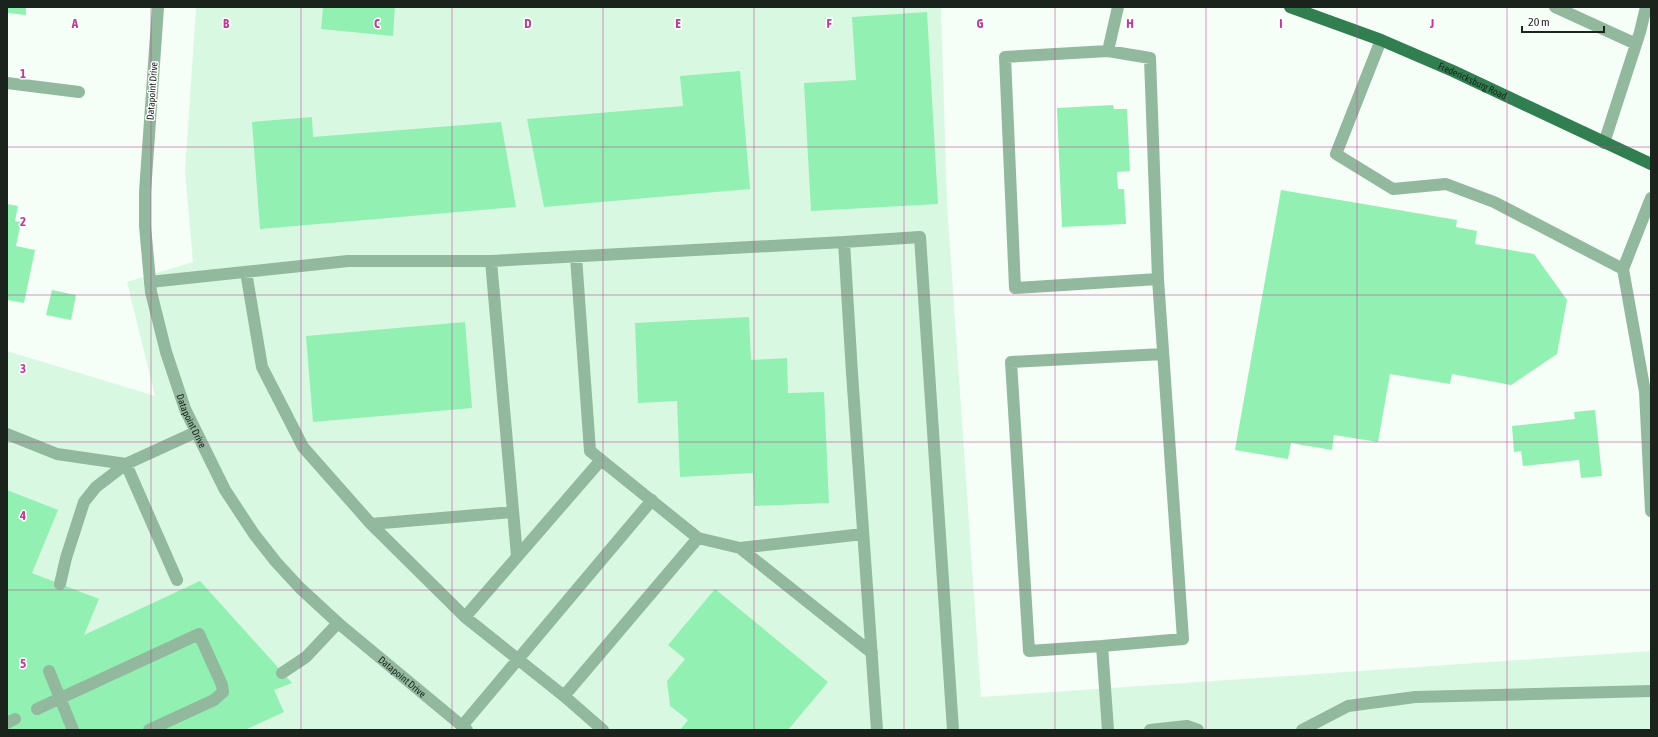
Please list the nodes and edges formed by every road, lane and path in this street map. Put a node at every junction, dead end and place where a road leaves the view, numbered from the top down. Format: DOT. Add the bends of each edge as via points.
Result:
graph roads {
  1 [pos="158,7"];
  2 [pos="1118,7"];
  3 [pos="1290,7"];
  4 [pos="1555,7"];
  5 [pos="1646,7"];
  6 [pos="1381,40"];
  7 [pos="1636,44"];
  8 [pos="1108,51"];
  9 [pos="7,83"];
  10 [pos="79,92"];
  11 [pos="1604,143"];
  12 [pos="1651,164"];
  13 [pos="1651,198"];
  14 [pos="844,242"];
  15 [pos="576,257"];
  16 [pos="491,261"];
  17 [pos="1623,269"];
  18 [pos="246,272"];
  19 [pos="1158,279"];
  20 [pos="150,282"];
  21 [pos="1163,354"];
  22 [pos="196,432"];
  23 [pos="7,434"];
  24 [pos="601,460"];
  25 [pos="126,464"];
  26 [pos="652,500"];
  27 [pos="1651,511"];
  28 [pos="512,512"];
  29 [pos="371,524"];
  30 [pos="863,534"];
  31 [pos="698,538"];
  32 [pos="740,548"];
  33 [pos="517,556"];
  34 [pos="177,580"];
  35 [pos="60,584"];
  36 [pos="465,617"];
  37 [pos="338,623"];
  38 [pos="1102,646"];
  39 [pos="872,653"];
  40 [pos="518,658"];
  41 [pos="49,671"];
  42 [pos="282,673"];
  43 [pos="1651,691"];
  44 [pos="564,696"];
  45 [pos="59,699"];
  46 [pos="37,709"];
  47 [pos="465,728"];
  48 [pos="72,730"];
  49 [pos="149,730"];
  50 [pos="603,730"];
  51 [pos="877,730"];
  52 [pos="952,730"];
  53 [pos="1108,730"];
  54 [pos="1150,730"];
  55 [pos="1198,730"];
  56 [pos="1302,730"];
  1 -- 20 [label="street, Datapoint Drive" via="145,192"];
  2 -- 8 [label="street"];
  3 -- 6 [label="main road, Fredericksburg Road"];
  4 -- 7 [label="street"];
  5 -- 7 [label="street"];
  6 -- 11 [label="main road, Fredericksburg Road" via="1453,71"];
  6 -- 17 [label="street" via="1336,154 1392,189 1446,184 1494,202"];
  7 -- 11 [label="street"];
  8 -- 19 [label="street" via="1150,58"];
  8 -- 19 [label="street" via="1005,57 1015,288"];
  9 -- 10 [label="street"];
  11 -- 12 [label="main road, Fredericksburg Road"];
  13 -- 17 [label="street"];
  14 -- 15 [label="street"];
  14 -- 30 [label="street"];
  14 -- 52 [label="street" via="920,237"];
  15 -- 16 [label="street"];
  15 -- 24 [label="street" via="590,451"];
  16 -- 18 [label="street" via="348,261"];
  16 -- 28 [label="street"];
  17 -- 27 [label="street" via="1646,392"];
  18 -- 20 [label="street"];
  18 -- 29 [label="street" via="262,367 303,447"];
  19 -- 21 [label="street"];
  20 -- 22 [label="street, Datapoint Drive" via="166,352 185,409"];
  21 -- 38 [label="street" via="1183,639"];
  21 -- 38 [label="street" via="1011,362 1029,651"];
  22 -- 25 [label="street"];
  22 -- 37 [label="street, Datapoint Drive" via="225,490 254,534 300,588"];
  23 -- 25 [label="street" via="56,454"];
  24 -- 26 [label="street"];
  24 -- 33 [label="street"];
  25 -- 34 [label="street"];
  25 -- 35 [label="street" via="96,487 84,502"];
  26 -- 31 [label="street"];
  26 -- 40 [label="street"];
  28 -- 29 [label="street"];
  28 -- 33 [label="street"];
  29 -- 36 [label="street"];
  30 -- 32 [label="street"];
  30 -- 39 [label="street"];
  31 -- 32 [label="street"];
  31 -- 44 [label="street"];
  32 -- 39 [label="street"];
  33 -- 36 [label="street"];
  36 -- 40 [label="street"];
  37 -- 42 [label="street" via="306,657"];
  37 -- 47 [label="street, Datapoint Drive"];
  38 -- 53 [label="street"];
  39 -- 51 [label="street"];
  40 -- 44 [label="street"];
  40 -- 47 [label="street"];
  41 -- 45 [label="street"];
  43 -- 56 [label="street" via="1415,697 1348,706"];
  44 -- 50 [label="street"];
  45 -- 46 [label="street"];
  45 -- 48 [label="street"];
  45 -- 49 [label="street" via="200,634 222,684 223,692 214,700"];
  54 -- 55 [label="street" via="1187,726"];
}
